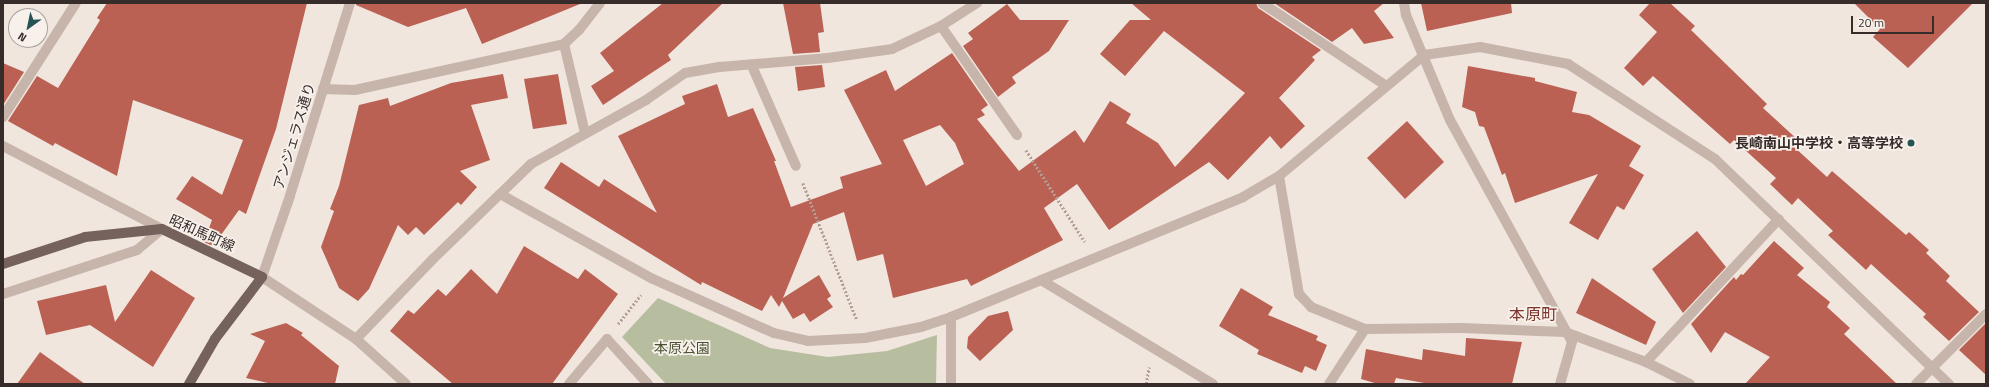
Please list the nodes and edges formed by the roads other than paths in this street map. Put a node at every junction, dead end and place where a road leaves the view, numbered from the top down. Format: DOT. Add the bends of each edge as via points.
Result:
graph roads {
  1 [pos="76,3"];
  2 [pos="350,3"];
  3 [pos="600,3"];
  4 [pos="977,3"];
  5 [pos="1262,3"];
  6 [pos="1404,3"];
  7 [pos="941,26"];
  8 [pos="564,44"];
  9 [pos="1424,55"];
  10 [pos="752,66"];
  11 [pos="1385,85"];
  12 [pos="323,89"];
  13 [pos="3,117"];
  14 [pos="585,134"];
  15 [pos="1016,135"];
  16 [pos="3,146"];
  17 [pos="796,166"];
  18 [pos="1279,176"];
  19 [pos="500,194"];
  20 [pos="1780,219"];
  21 [pos="162,229"];
  22 [pos="3,264"];
  23 [pos="262,277"];
  24 [pos="1041,280"];
  25 [pos="3,294"];
  26 [pos="1986,314"];
  27 [pos="951,316"];
  28 [pos="1365,329"];
  29 [pos="1565,332"];
  30 [pos="356,339"];
  31 [pos="1646,362"];
  32 [pos="1932,368"];
  33 [pos="189,384"];
  34 [pos="406,384"];
  35 [pos="569,384"];
  36 [pos="648,384"];
  37 [pos="950,384"];
  38 [pos="1213,384"];
  39 [pos="1329,384"];
  40 [pos="1560,384"];
  41 [pos="1690,384"];
  42 [pos="1916,384"];
  43 [pos="1949,384"];
  1 -- 13 [label="street"];
  2 -- 12 [label="street, アンジェラス通り"];
  3 -- 8 [label="street" via="579,30"];
  4 -- 7 [label="street"];
  5 -- 11 [label="street"];
  6 -- 9 [label="street" via="1406,15"];
  7 -- 10 [label="street" via="892,49"];
  7 -- 15 [label="street"];
  8 -- 12 [label="street" via="355,90"];
  8 -- 14 [label="street"];
  9 -- 11 [label="street"];
  9 -- 20 [label="street" via="1480,47 1568,64 1715,159"];
  9 -- 29 [label="street" via="1450,120"];
  10 -- 14 [label="street" via="720,67 685,73 646,100"];
  10 -- 17 [label="street"];
  11 -- 18 [label="street"];
  12 -- 23 [label="street, アンジェラス通り"];
  14 -- 19 [label="street" via="531,164"];
  16 -- 21 [label="street"];
  18 -- 24 [label="street" via="1243,197 1093,256"];
  18 -- 28 [label="street" via="1299,294 1311,307"];
  19 -- 27 [label="street" via="653,279 774,333 808,341 865,338 921,327"];
  19 -- 30 [label="street"];
  20 -- 31 [label="street"];
  20 -- 32 [label="street"];
  21 -- 22 [label="main road, 昭和馬町線" via="85,236"];
  21 -- 23 [label="main road, 昭和馬町線"];
  21 -- 25 [label="street" via="137,250"];
  23 -- 30 [label="street"];
  23 -- 33 [label="main road" via="215,340"];
  24 -- 27 [label="street"];
  24 -- 38 [label="street"];
  26 -- 32 [label="street"];
  27 -- 37 [label="street"];
  28 -- 29 [label="street" via="1462,328"];
  28 -- 39 [label="street"];
  29 -- 31 [label="street"];
  29 -- 40 [label="street" via="1572,342"];
  30 -- 34 [label="street"];
  31 -- 41 [label="street"];
  32 -- 42 [label="street"];
  32 -- 43 [label="street"];
  35 -- 36 [label="street" via="607,339"];
}
